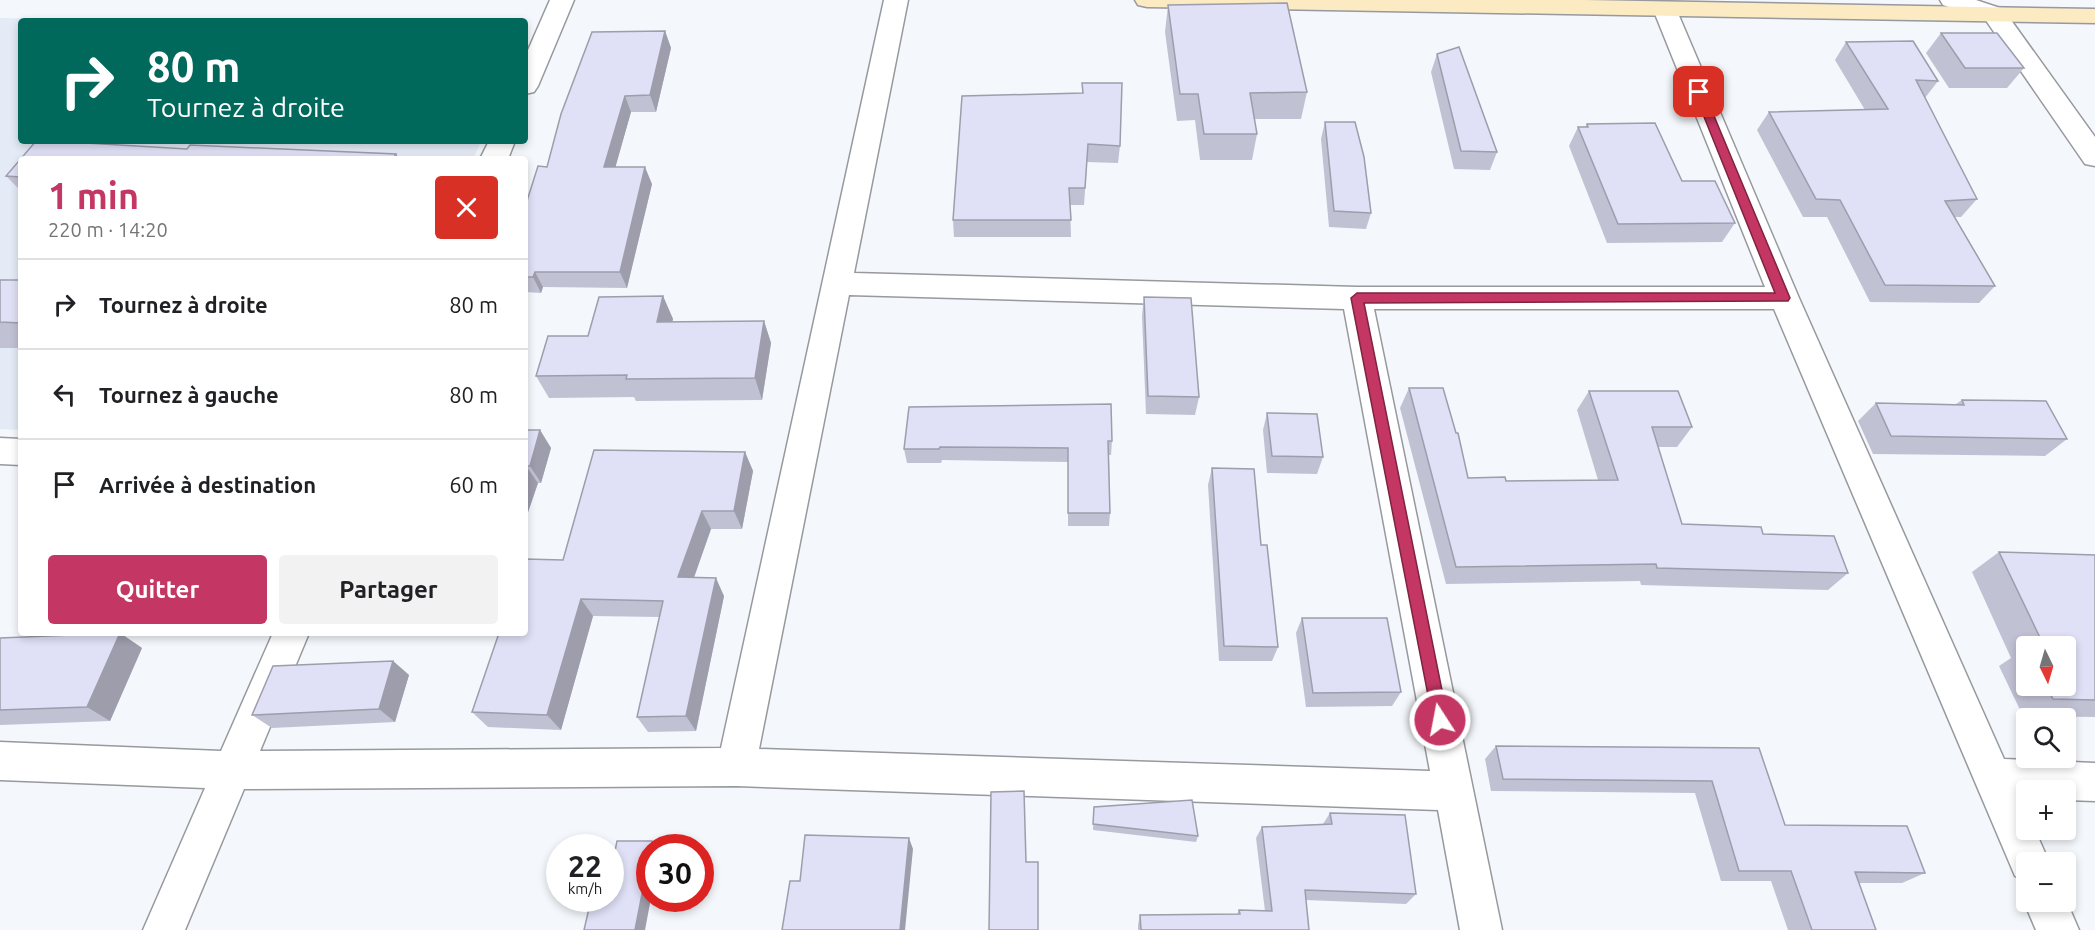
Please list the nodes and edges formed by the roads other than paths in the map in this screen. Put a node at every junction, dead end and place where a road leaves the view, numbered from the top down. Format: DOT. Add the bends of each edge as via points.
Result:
graph roads {
  1 [pos="562,0"];
  2 [pos="896,0"];
  3 [pos="1147,0"];
  4 [pos="1952,0"];
  5 [pos="1346,2"];
  6 [pos="1709,5"];
  7 [pos="1665,9"];
  8 [pos="1994,14"];
  9 [pos="2095,16"];
  10 [pos="528,79"];
  11 [pos="2095,157"];
  12 [pos="838,284"];
  13 [pos="1357,298"];
  14 [pos="1784,298"];
  15 [pos="0,451"];
  16 [pos="18,452"];
  17 [pos="290,636"];
  18 [pos="0,761"];
  19 [pos="736,767"];
  20 [pos="232,770"];
  21 [pos="1992,778"];
  22 [pos="2095,782"];
  23 [pos="1454,791"];
  24 [pos="2025,852"];
  25 [pos="2050,912"];
  26 [pos="164,930"];
  27 [pos="1481,930"];
  28 [pos="2058,930"];
  1 -- 10 [label="street"];
  2 -- 12 [label="street"];
  3 -- 5 [label="street"];
  4 -- 8 [label="street"];
  5 -- 7 [label="street"];
  6 -- 7 [label="street"];
  6 -- 8 [label="street"];
  7 -- 14 [label="street"];
  8 -- 9 [label="street"];
  8 -- 11 [label="street"];
  12 -- 13 [label="street"];
  12 -- 19 [label="street"];
  13 -- 14 [label="street"];
  13 -- 23 [label="street"];
  14 -- 21 [label="street"];
  15 -- 16 [label="street"];
  17 -- 20 [label="street"];
  18 -- 20 [label="street"];
  19 -- 20 [label="street"];
  19 -- 23 [label="street"];
  20 -- 26 [label="street"];
  21 -- 22 [label="street"];
  21 -- 24 [label="street"];
  23 -- 27 [label="street"];
  25 -- 28 [label="street"];
}
